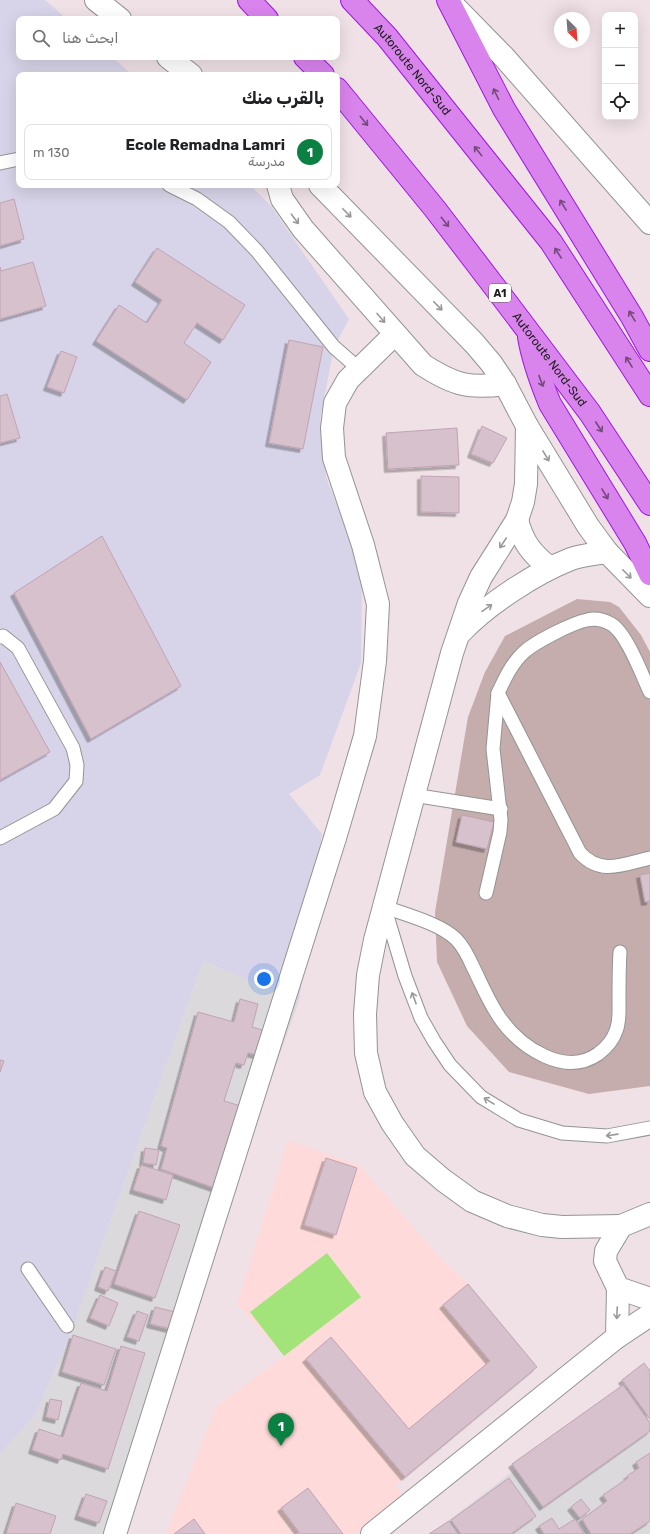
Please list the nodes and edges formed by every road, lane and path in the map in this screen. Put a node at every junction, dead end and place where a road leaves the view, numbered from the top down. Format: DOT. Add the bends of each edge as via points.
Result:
graph roads {
  1 [pos="96,0"];
  2 [pos="249,0"];
  3 [pos="352,0"];
  4 [pos="449,1"];
  5 [pos="116,16"];
  6 [pos="264,16"];
  7 [pos="172,60"];
  8 [pos="308,60"];
  9 [pos="187,72"];
  10 [pos="320,72"];
  11 [pos="340,92"];
  12 [pos="16,160"];
  13 [pos="0,163"];
  14 [pos="175,188"];
  15 [pos="279,188"];
  16 [pos="323,188"];
  17 [pos="650,223"];
  18 [pos="527,330"];
  19 [pos="395,334"];
  20 [pos="650,350"];
  21 [pos="358,368"];
  22 [pos="505,384"];
  23 [pos="650,395"];
  24 [pos="527,426"];
  25 [pos="650,504"];
  26 [pos="517,520"];
  27 [pos="607,552"];
  28 [pos="550,568"];
  29 [pos="650,574"];
  30 [pos="650,596"];
  31 [pos="458,634"];
  32 [pos="0,636"];
  33 [pos="650,692"];
  34 [pos="498,693"];
  35 [pos="413,795"];
  36 [pos="501,809"];
  37 [pos="0,838"];
  38 [pos="650,858"];
  39 [pos="486,893"];
  40 [pos="385,907"];
  41 [pos="620,952"];
  42 [pos="650,1128"];
  43 [pos="650,1214"];
  44 [pos="621,1226"];
  45 [pos="562,1228"];
  46 [pos="606,1251"];
  47 [pos="28,1270"];
  48 [pos="618,1288"];
  49 [pos="650,1299"];
  50 [pos="650,1315"];
  51 [pos="67,1326"];
  52 [pos="617,1337"];
  53 [pos="114,1534"];
  54 [pos="372,1534"];
  1 -- 5 [label="street"];
  2 -- 6 [label="highway"];
  23 -- 3 [label="highway, Autoroute Nord-Sud, one-way" via="551,242 387,37"];
  4 -- 17 [label="street" via="504,57"];
  20 -- 4 [label="highway, one-way" via="504,109"];
  7 -- 9 [label="street"];
  8 -- 10 [label="highway"];
  11 -- 18 [label="highway, Autoroute Nord-Sud / A1, one-way" via="435,209"];
  12 -- 13 [label="lane"];
  14 -- 21 [label="lane" via="197,199 229,222 257,251 334,348"];
  15 -- 19 [label="street, one-way" via="282,199 302,229"];
  16 -- 22 [label="street, one-way" via="474,344"];
  18 -- 25 [label="highway, Autoroute Nord-Sud / A1, one-way" via="590,413"];
  18 -- 29 [label="highway, one-way" via="534,361 550,404"];
  19 -- 21 [label="street"];
  19 -- 22 [label="street" via="424,365 442,377 462,384 484,387"];
  21 -- 53 [label="street" via="335,403 332,428 334,458 363,545 378,604 375,661 365,736"];
  22 -- 24 [label="street"];
  24 -- 26 [label="street" via="526,484"];
  24 -- 27 [label="street, one-way" via="572,501"];
  26 -- 28 [label="street" via="528,548"];
  26 -- 31 [label="street, one-way" via="481,577"];
  27 -- 28 [label="street" via="588,554"];
  27 -- 30 [label="street, one-way"];
  31 -- 28 [label="street, one-way" via="483,610"];
  31 -- 35 [label="street"];
  32 -- 37 [label="lane" via="18,648 73,748 77,765 76,781 54,809"];
  33 -- 34 [label="lane" via="620,632 611,624 600,620 588,620 577,623 525,651 510,668"];
  34 -- 36 [label="lane" via="493,749"];
  34 -- 38 [label="lane" via="580,853 586,860 602,867 611,867"];
  35 -- 36 [label="lane"];
  35 -- 40 [label="street"];
  36 -- 39 [label="lane" via="500,832"];
  40 -- 41 [label="lane" via="443,930 456,940 466,952 501,1019 513,1035 528,1047 559,1060 583,1061 594,1057 611,1041 619,1019"];
  42 -- 40 [label="lane, one-way" via="607,1136 562,1134 519,1120 481,1097 450,1064 421,1018 405,976"];
  40 -- 45 [label="street" via="368,975 365,1014 366,1054 378,1098 415,1156 472,1201 506,1216"];
  43 -- 44 [label="street"];
  44 -- 45 [label="street"];
  44 -- 46 [label="street"];
  45 -- 46 [label="street"];
  46 -- 48 [label="street" via="605,1262"];
  47 -- 51 [label="lane"];
  48 -- 49 [label="street"];
  48 -- 52 [label="street, one-way"];
  50 -- 52 [label="street"];
  52 -- 54 [label="street"];
}
